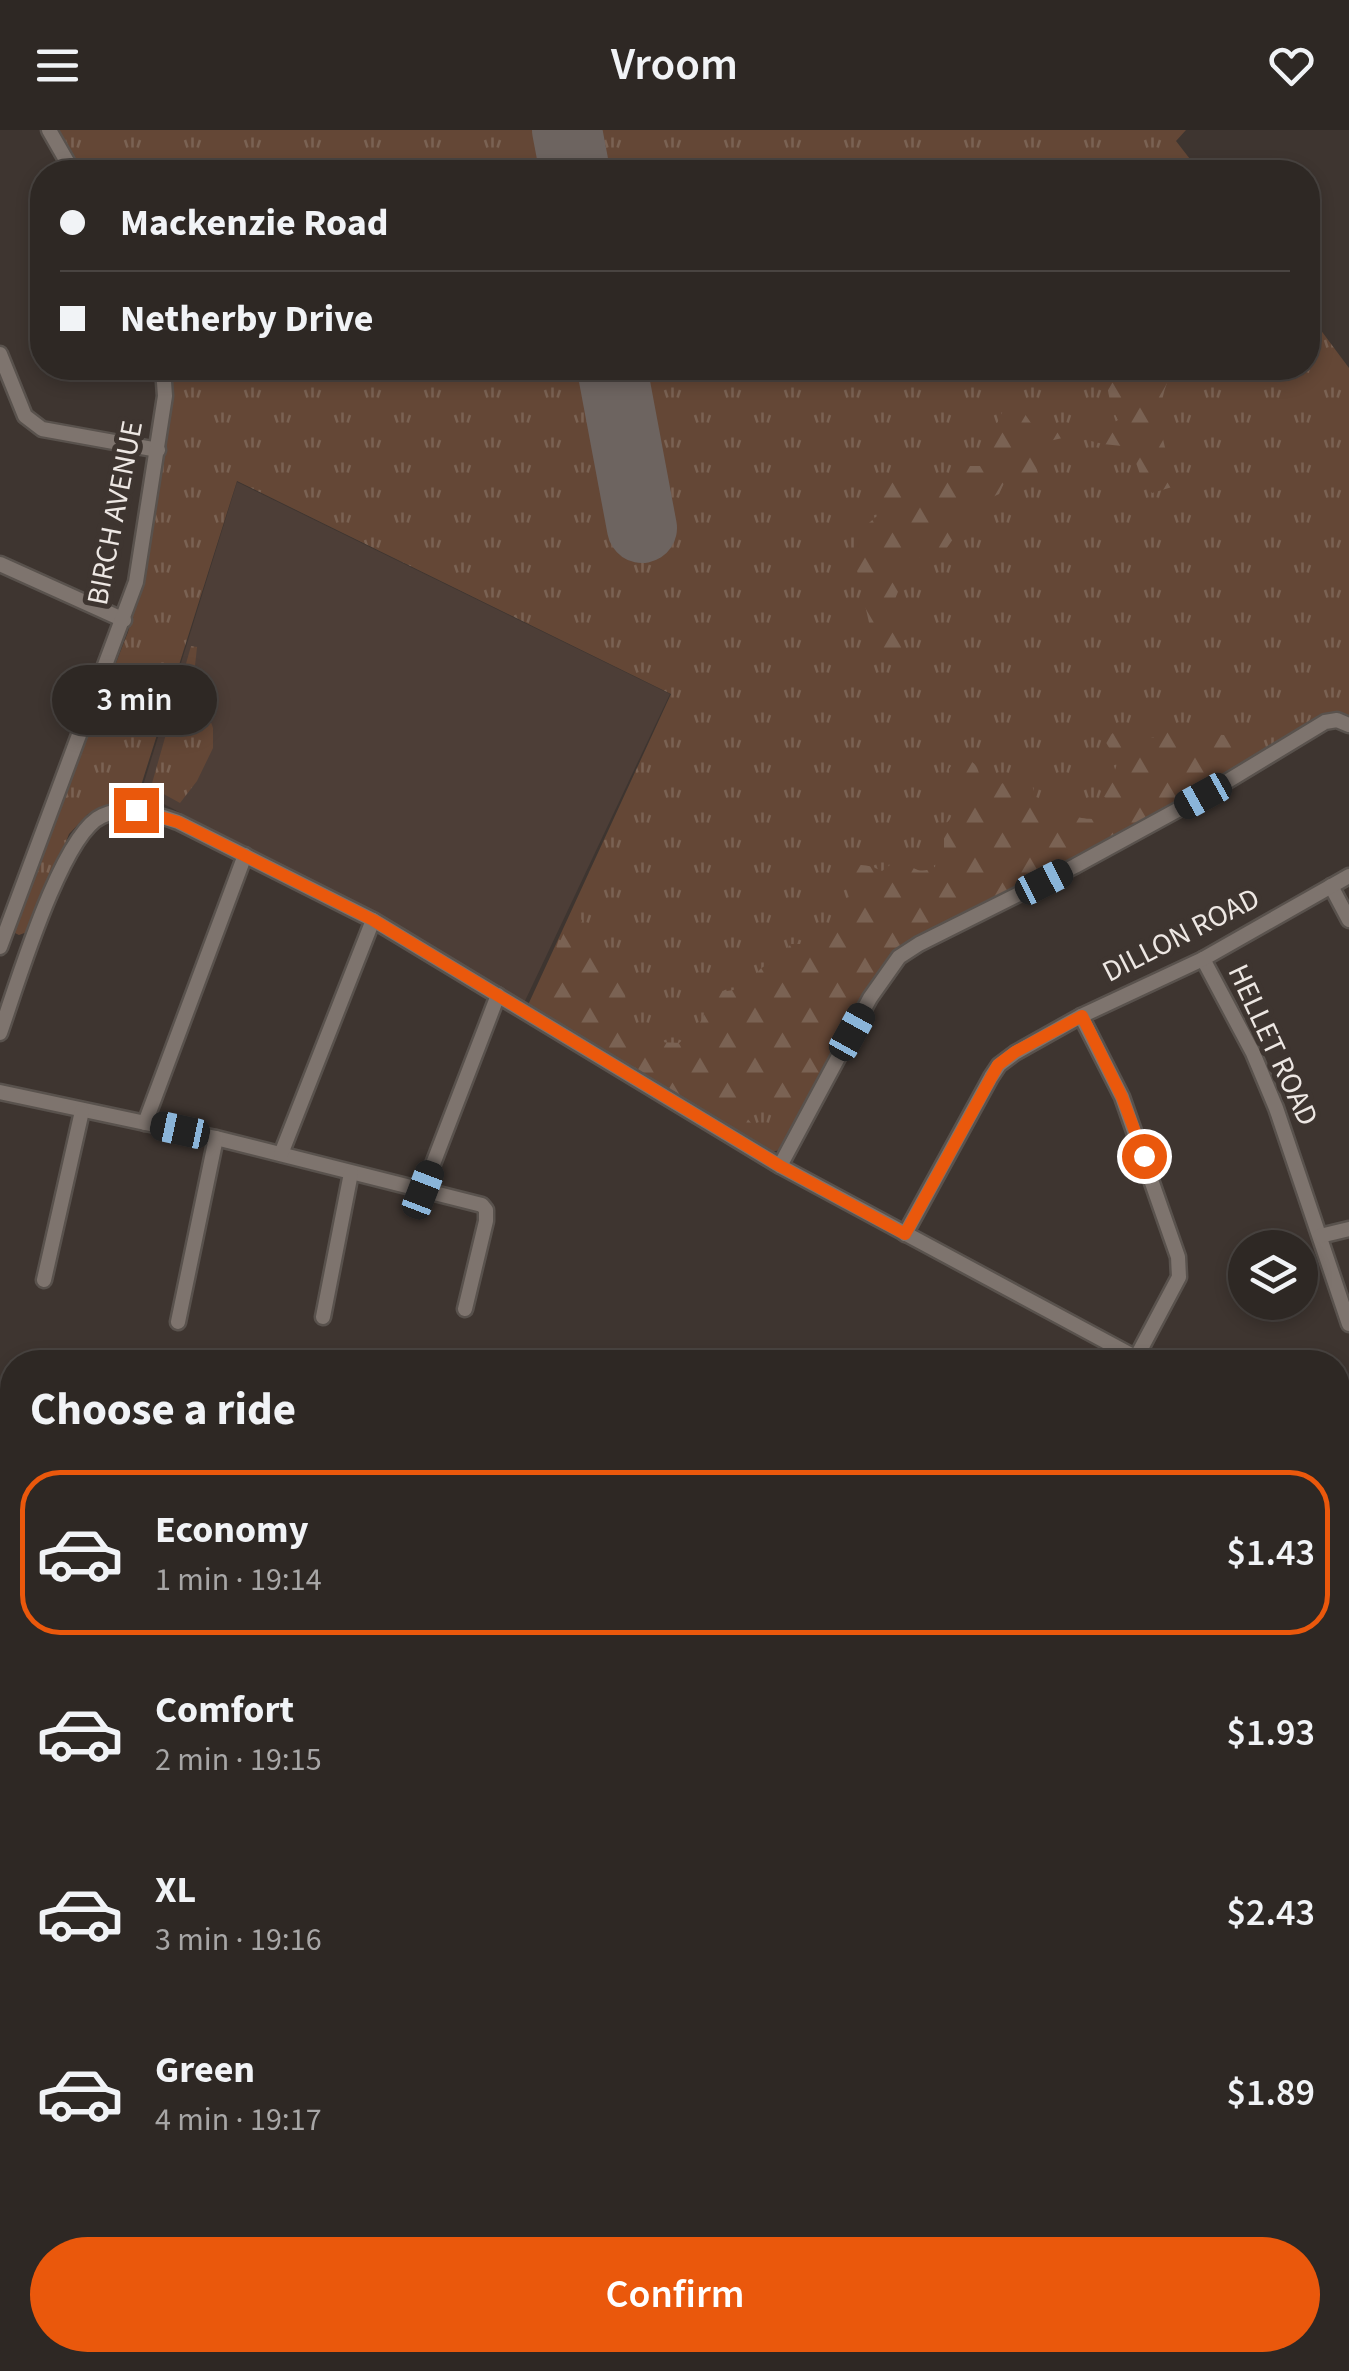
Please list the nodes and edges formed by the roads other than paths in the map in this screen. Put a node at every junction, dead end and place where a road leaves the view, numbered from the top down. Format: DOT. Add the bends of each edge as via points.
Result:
graph roads {
  1 [pos="50,130"];
  2 [pos="67,160"];
  3 [pos="0,354"];
  4 [pos="164,380"];
  5 [pos="158,450"];
  6 [pos="0,564"];
  7 [pos="124,620"];
  8 [pos="1349,725"];
  9 [pos="245,855"];
  10 [pos="1349,876"];
  11 [pos="1331,886"];
  12 [pos="373,920"];
  13 [pos="1349,920"];
  14 [pos="1,941"];
  15 [pos="29,951"];
  16 [pos="1203,959"];
  17 [pos="498,995"];
  18 [pos="1082,1016"];
  19 [pos="0,1033"];
  20 [pos="0,1092"];
  21 [pos="82,1111"];
  22 [pos="145,1123"];
  23 [pos="216,1138"];
  24 [pos="280,1154"];
  25 [pos="780,1166"];
  26 [pos="351,1173"];
  27 [pos="423,1190"];
  28 [pos="1349,1229"];
  29 [pos="905,1234"];
  30 [pos="1320,1236"];
  31 [pos="44,1280"];
  32 [pos="465,1309"];
  33 [pos="324,1317"];
  34 [pos="178,1322"];
  35 [pos="1349,1324"];
  36 [pos="1121,1350"];
  37 [pos="1145,1350"];
  1 -- 2 [label="street"];
  3 -- 5 [label="street" via="25,416 42,429"];
  4 -- 5 [label="street, BIRCH AVENUE"];
  5 -- 7 [label="street, BIRCH AVENUE"];
  6 -- 7 [label="street"];
  7 -- 14 [label="street, BIRCH AVENUE"];
  8 -- 25 [label="street" via="1325,722 1171,813 900,956 870,998"];
  9 -- 12 [label="street"];
  9 -- 15 [label="street" via="151,813 102,816 72,847"];
  9 -- 22 [label="street"];
  10 -- 11 [label="street, DILLON ROAD"];
  11 -- 13 [label="street"];
  11 -- 16 [label="street, DILLON ROAD"];
  12 -- 17 [label="street"];
  12 -- 24 [label="street"];
  14 -- 15 [label="street"];
  15 -- 19 [label="street"];
  16 -- 18 [label="street, DILLON ROAD"];
  16 -- 30 [label="street, HELLET ROAD" via="1276,1108"];
  17 -- 25 [label="street"];
  17 -- 27 [label="street"];
  18 -- 29 [label="street, DILLON ROAD" via="998,1065"];
  18 -- 37 [label="street" via="1122,1097 1178,1257 1179,1276"];
  20 -- 21 [label="street"];
  21 -- 22 [label="street"];
  21 -- 31 [label="street"];
  22 -- 23 [label="street"];
  23 -- 24 [label="street"];
  23 -- 34 [label="street"];
  24 -- 26 [label="street"];
  25 -- 29 [label="street"];
  26 -- 27 [label="street"];
  26 -- 33 [label="street"];
  27 -- 32 [label="street" via="485,1207"];
  28 -- 30 [label="street"];
  29 -- 36 [label="street"];
  30 -- 35 [label="street, HELLET ROAD"];
}
